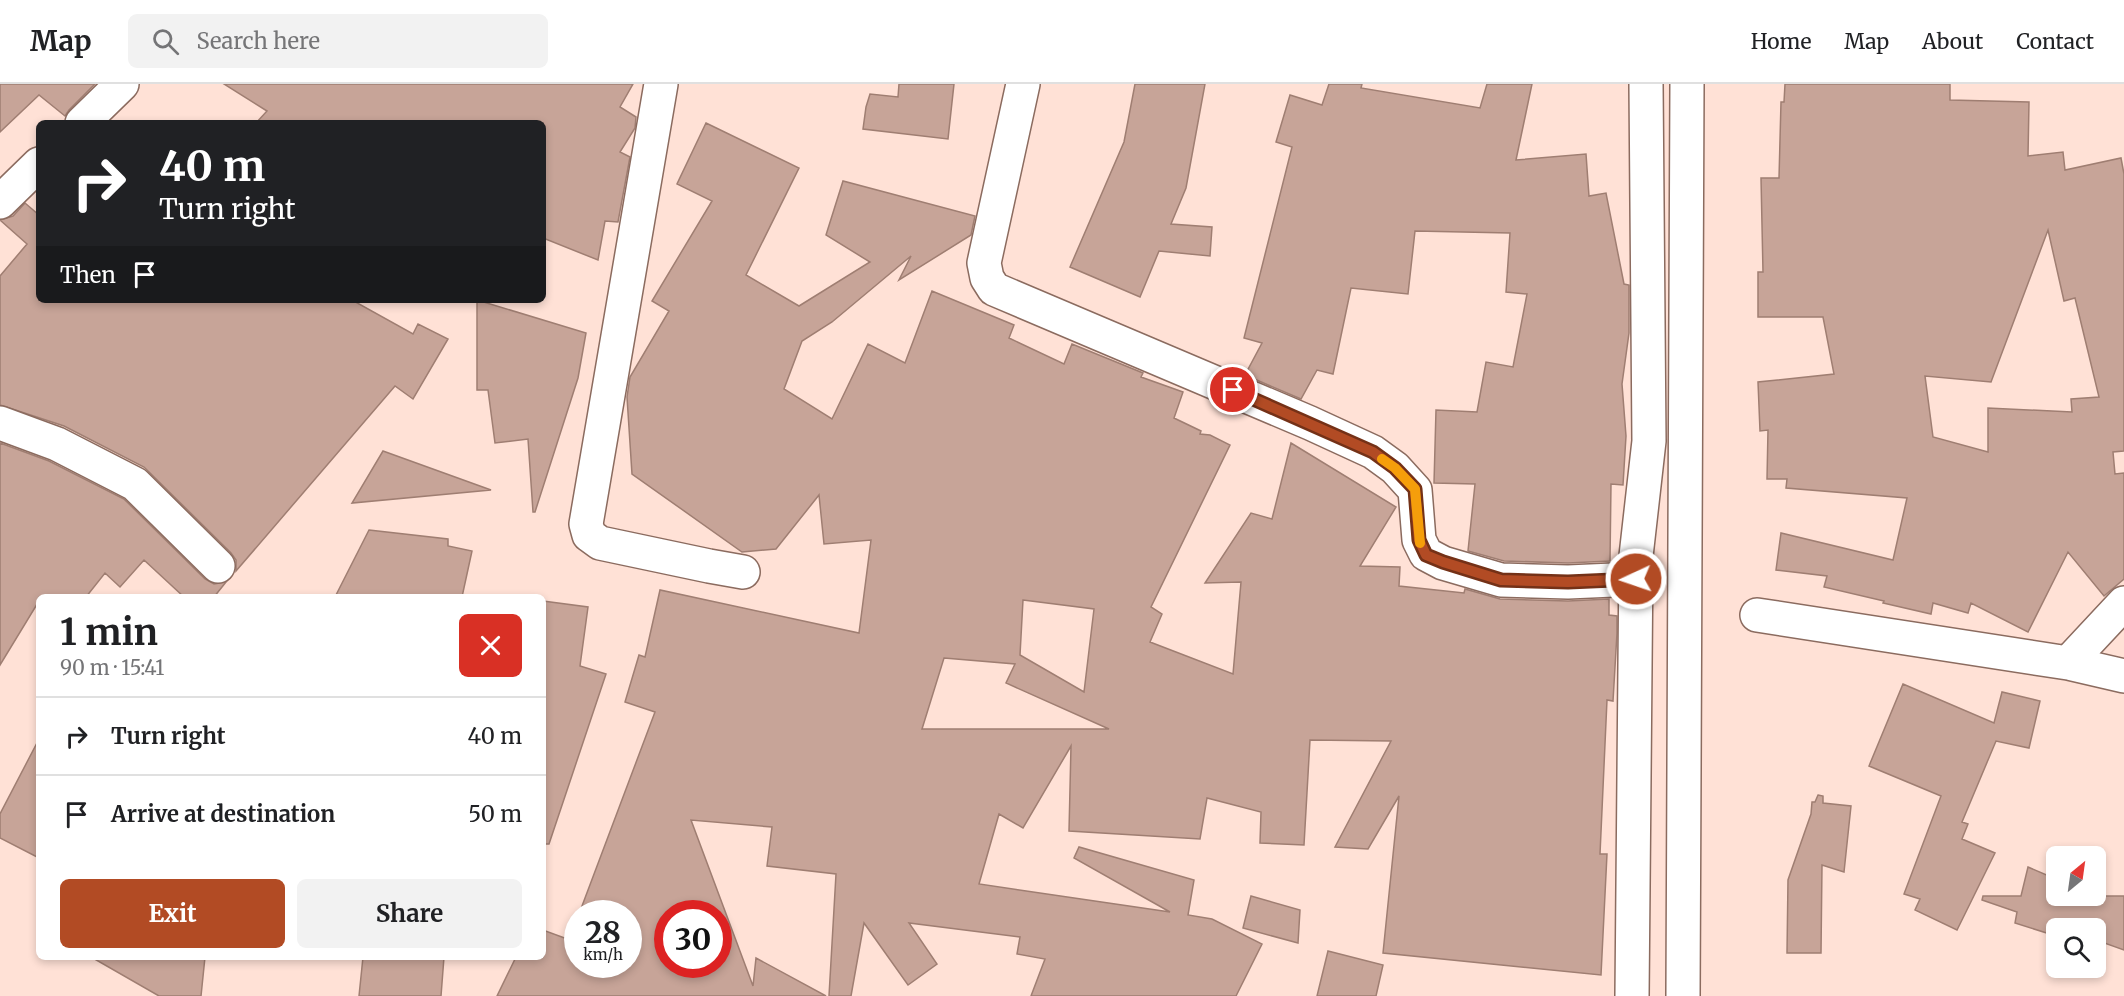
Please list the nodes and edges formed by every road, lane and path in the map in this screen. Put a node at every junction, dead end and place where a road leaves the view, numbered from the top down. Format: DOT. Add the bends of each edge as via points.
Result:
graph roads {
  1 [pos="662,84"];
  2 [pos="1023,84"];
  3 [pos="1646,84"];
  4 [pos="1687,84"];
  5 [pos="120,85"];
  6 [pos="85,120"];
  7 [pos="36,168"];
  8 [pos="0,202"];
  9 [pos="0,423"];
  10 [pos="218,566"];
  11 [pos="743,572"];
  12 [pos="1636,579"];
  13 [pos="2124,603"];
  14 [pos="1757,615"];
  15 [pos="2068,663"];
  16 [pos="2124,676"];
  17 [pos="1632,996"];
  18 [pos="1683,996"];
  1 -- 11 [label="street" via="586,524 589,535 600,543"];
  2 -- 12 [label="street" via="984,263 994,289 1373,452 1415,489 1419,540 1426,555 1501,580"];
  3 -- 12 [label="street" via="1649,441"];
  4 -- 18 [label="street"];
  5 -- 6 [label="street"];
  7 -- 8 [label="street"];
  9 -- 10 [label="street" via="57,444 135,484"];
  12 -- 17 [label="street"];
  13 -- 15 [label="street"];
  14 -- 15 [label="street"];
  15 -- 16 [label="street"];
}
